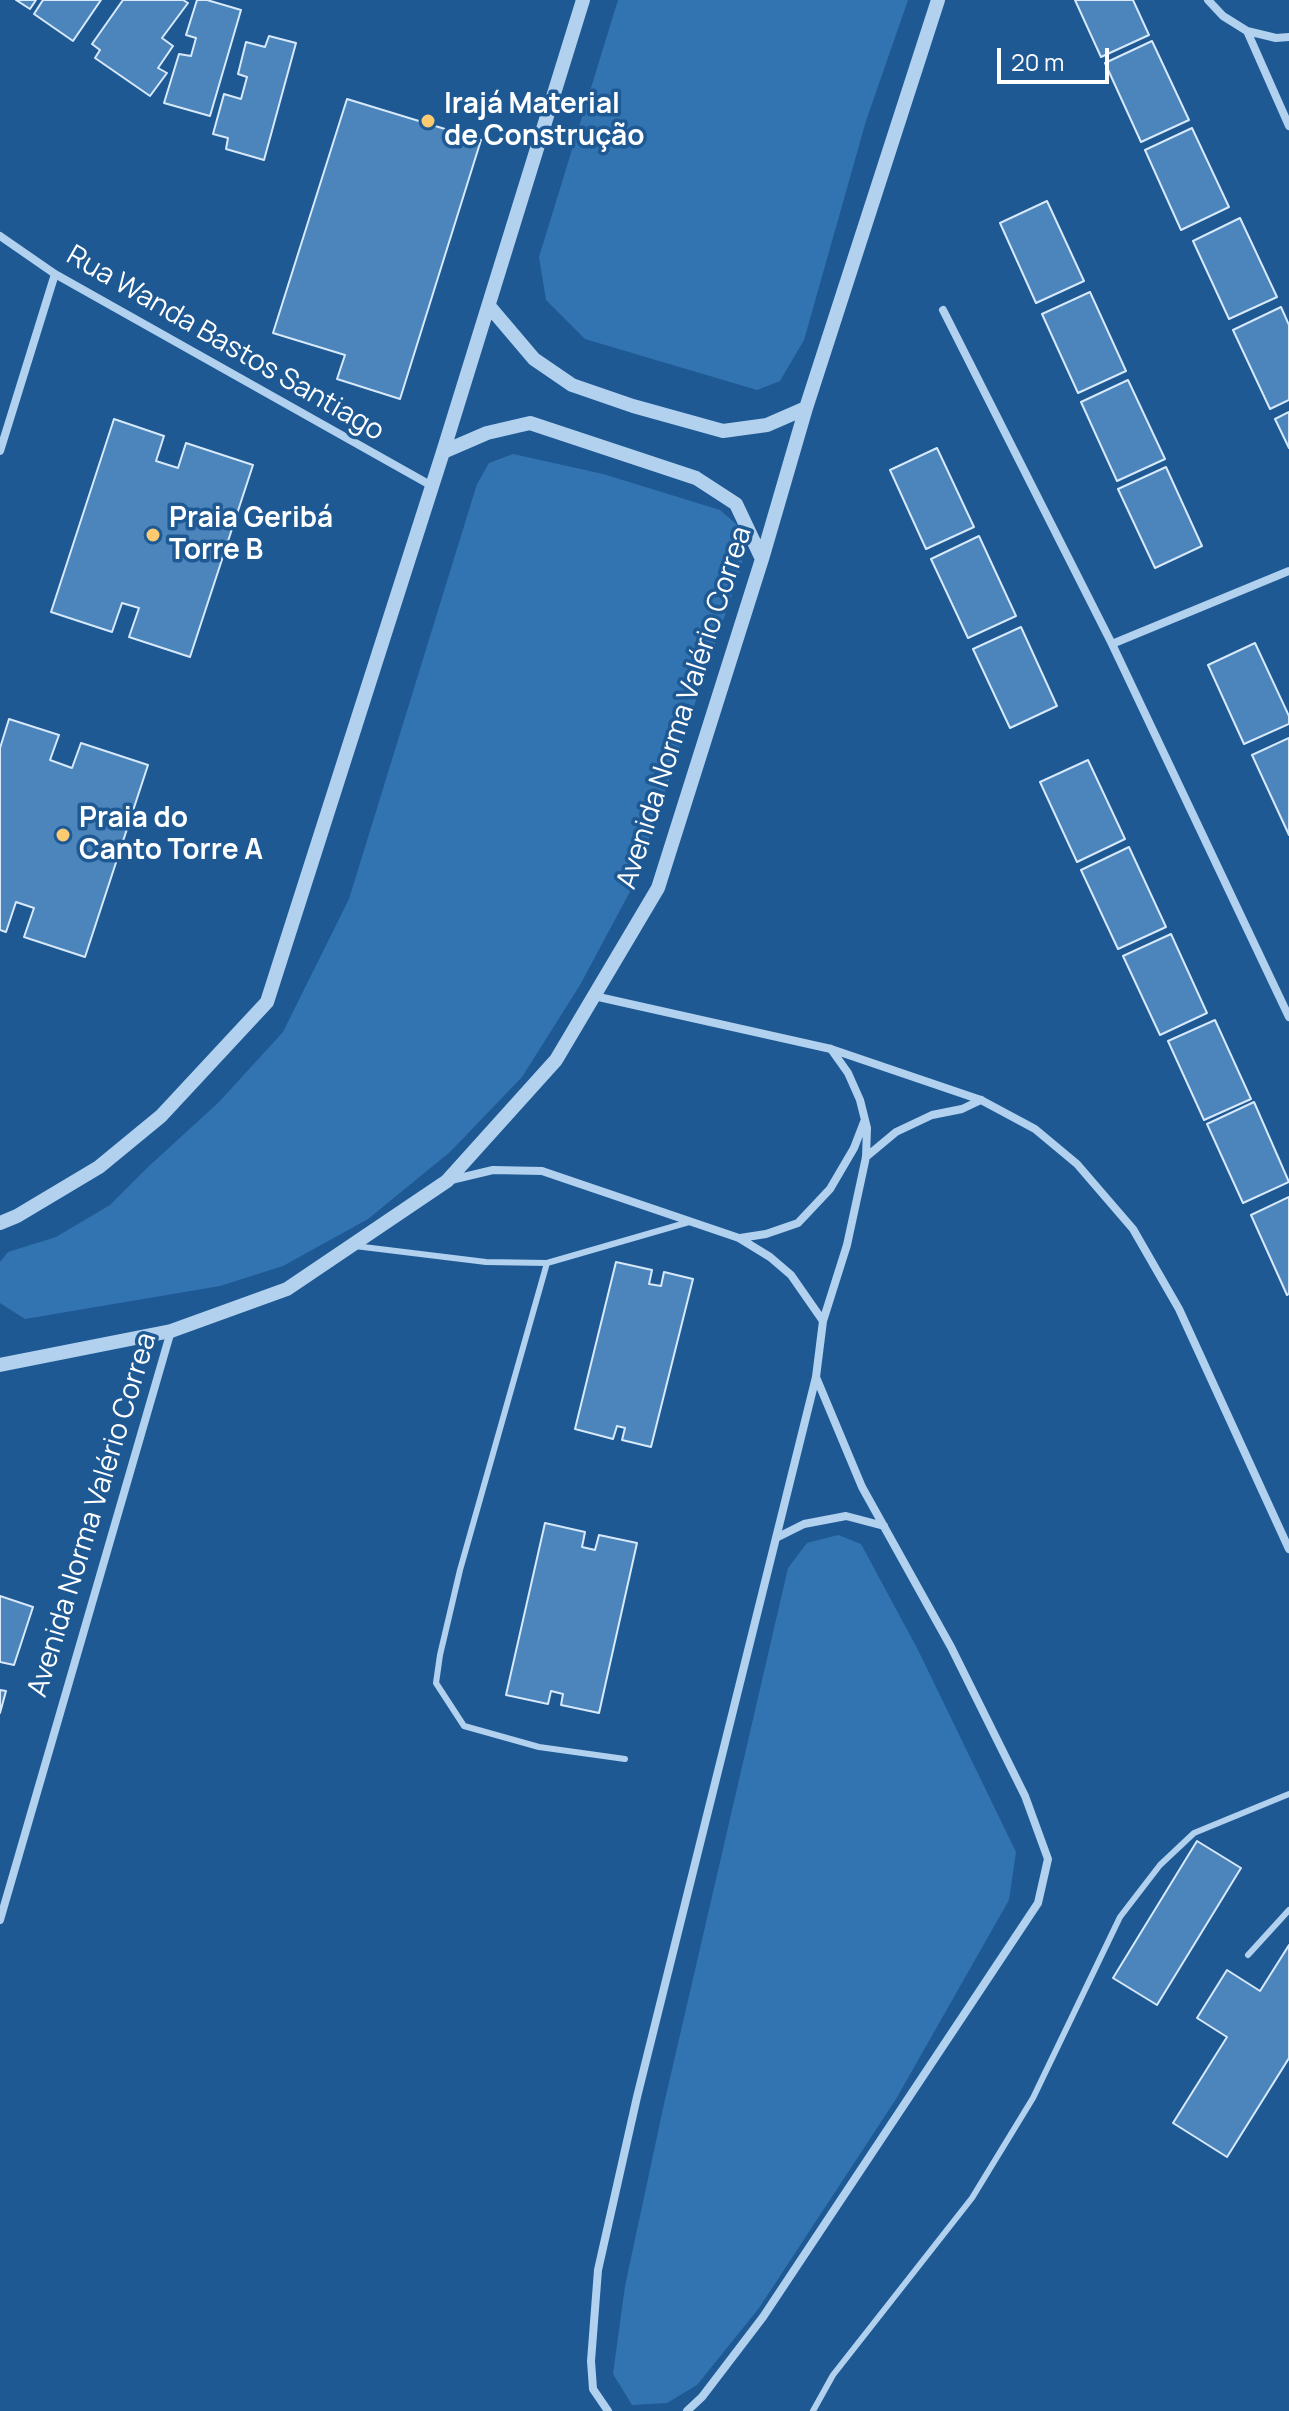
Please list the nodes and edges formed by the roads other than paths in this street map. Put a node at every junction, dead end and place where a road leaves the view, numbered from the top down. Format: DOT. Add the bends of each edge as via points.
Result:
graph roads {
  1 [pos="583,0"];
  2 [pos="938,0"];
  3 [pos="1208,0"];
  4 [pos="1247,31"];
  5 [pos="1289,37"];
  6 [pos="1289,126"];
  7 [pos="0,236"];
  8 [pos="55,274"];
  9 [pos="489,306"];
  10 [pos="943,310"];
  11 [pos="806,408"];
  12 [pos="0,451"];
  13 [pos="443,452"];
  14 [pos="432,486"];
  15 [pos="762,559"];
  16 [pos="1289,571"];
  17 [pos="1112,644"];
  18 [pos="593,996"];
  19 [pos="1289,1017"];
  20 [pos="831,1049"];
  21 [pos="981,1100"];
  22 [pos="865,1120"];
  23 [pos="866,1157"];
  24 [pos="447,1181"];
  25 [pos="691,1221"];
  26 [pos="0,1223"];
  27 [pos="739,1238"];
  28 [pos="352,1245"];
  29 [pos="547,1263"];
  30 [pos="823,1321"];
  31 [pos="171,1331"];
  32 [pos="2,1363"];
  33 [pos="816,1377"];
  34 [pos="884,1526"];
  35 [pos="776,1538"];
  36 [pos="1289,1549"];
  37 [pos="625,1759"];
  38 [pos="1289,1794"];
  39 [pos="1289,1910"];
  40 [pos="0,1920"];
  41 [pos="1248,1955"];
  42 [pos="608,2411"];
  43 [pos="687,2411"];
  44 [pos="813,2411"];
  1 -- 9 [label="street"];
  2 -- 11 [label="street, Avenida Norma Valério Correa"];
  3 -- 4 [label="street"];
  4 -- 5 [label="street"];
  4 -- 6 [label="street"];
  7 -- 8 [label="street, Rua Wanda Bastos Santiago"];
  8 -- 12 [label="street"];
  8 -- 14 [label="street, Rua Wanda Bastos Santiago"];
  9 -- 11 [label="street" via="534,359 572,385 633,406 723,431 767,425"];
  9 -- 13 [label="street"];
  10 -- 17 [label="street"];
  11 -- 15 [label="street, Avenida Norma Valério Correa"];
  13 -- 14 [label="street"];
  13 -- 15 [label="street" via="487,433 530,423 696,478 736,504"];
  14 -- 26 [label="street" via="267,1002 161,1116 99,1167"];
  15 -- 18 [label="street, Avenida Norma Valério Correa" via="658,888"];
  16 -- 17 [label="street"];
  17 -- 19 [label="street"];
  18 -- 20 [label="street"];
  18 -- 24 [label="street, Avenida Norma Valério Correa" via="556,1060"];
  20 -- 21 [label="street"];
  20 -- 22 [label="street" via="848,1073"];
  21 -- 23 [label="street" via="896,1132"];
  21 -- 36 [label="street" via="1035,1129 1077,1164 1133,1229 1179,1309"];
  22 -- 23 [label="street"];
  22 -- 27 [label="street" via="830,1189 798,1223"];
  23 -- 30 [label="street"];
  24 -- 25 [label="street" via="493,1170 542,1171"];
  24 -- 28 [label="street, Avenida Norma Valério Correa"];
  25 -- 27 [label="street"];
  25 -- 29 [label="lane"];
  27 -- 30 [label="street" via="791,1275"];
  28 -- 29 [label="lane" via="486,1262"];
  28 -- 31 [label="street, Avenida Norma Valério Correa" via="287,1289"];
  29 -- 37 [label="lane" via="460,1570 436,1683 464,1726 539,1747"];
  30 -- 33 [label="street"];
  31 -- 32 [label="street"];
  31 -- 40 [label="street, Avenida Norma Valério Correa"];
  33 -- 34 [label="street"];
  33 -- 35 [label="street"];
  34 -- 35 [label="street" via="846,1516 804,1524"];
  34 -- 43 [label="street" via="1025,1796 1048,1859 1042,1888 1038,1903 763,2317"];
  35 -- 42 [label="street" via="598,2270 592,2375 593,2389"];
  38 -- 44 [label="lane" via="1194,1833 1160,1865 1120,1917 1033,2098 972,2198 833,2375"];
  39 -- 41 [label="lane"];
}
